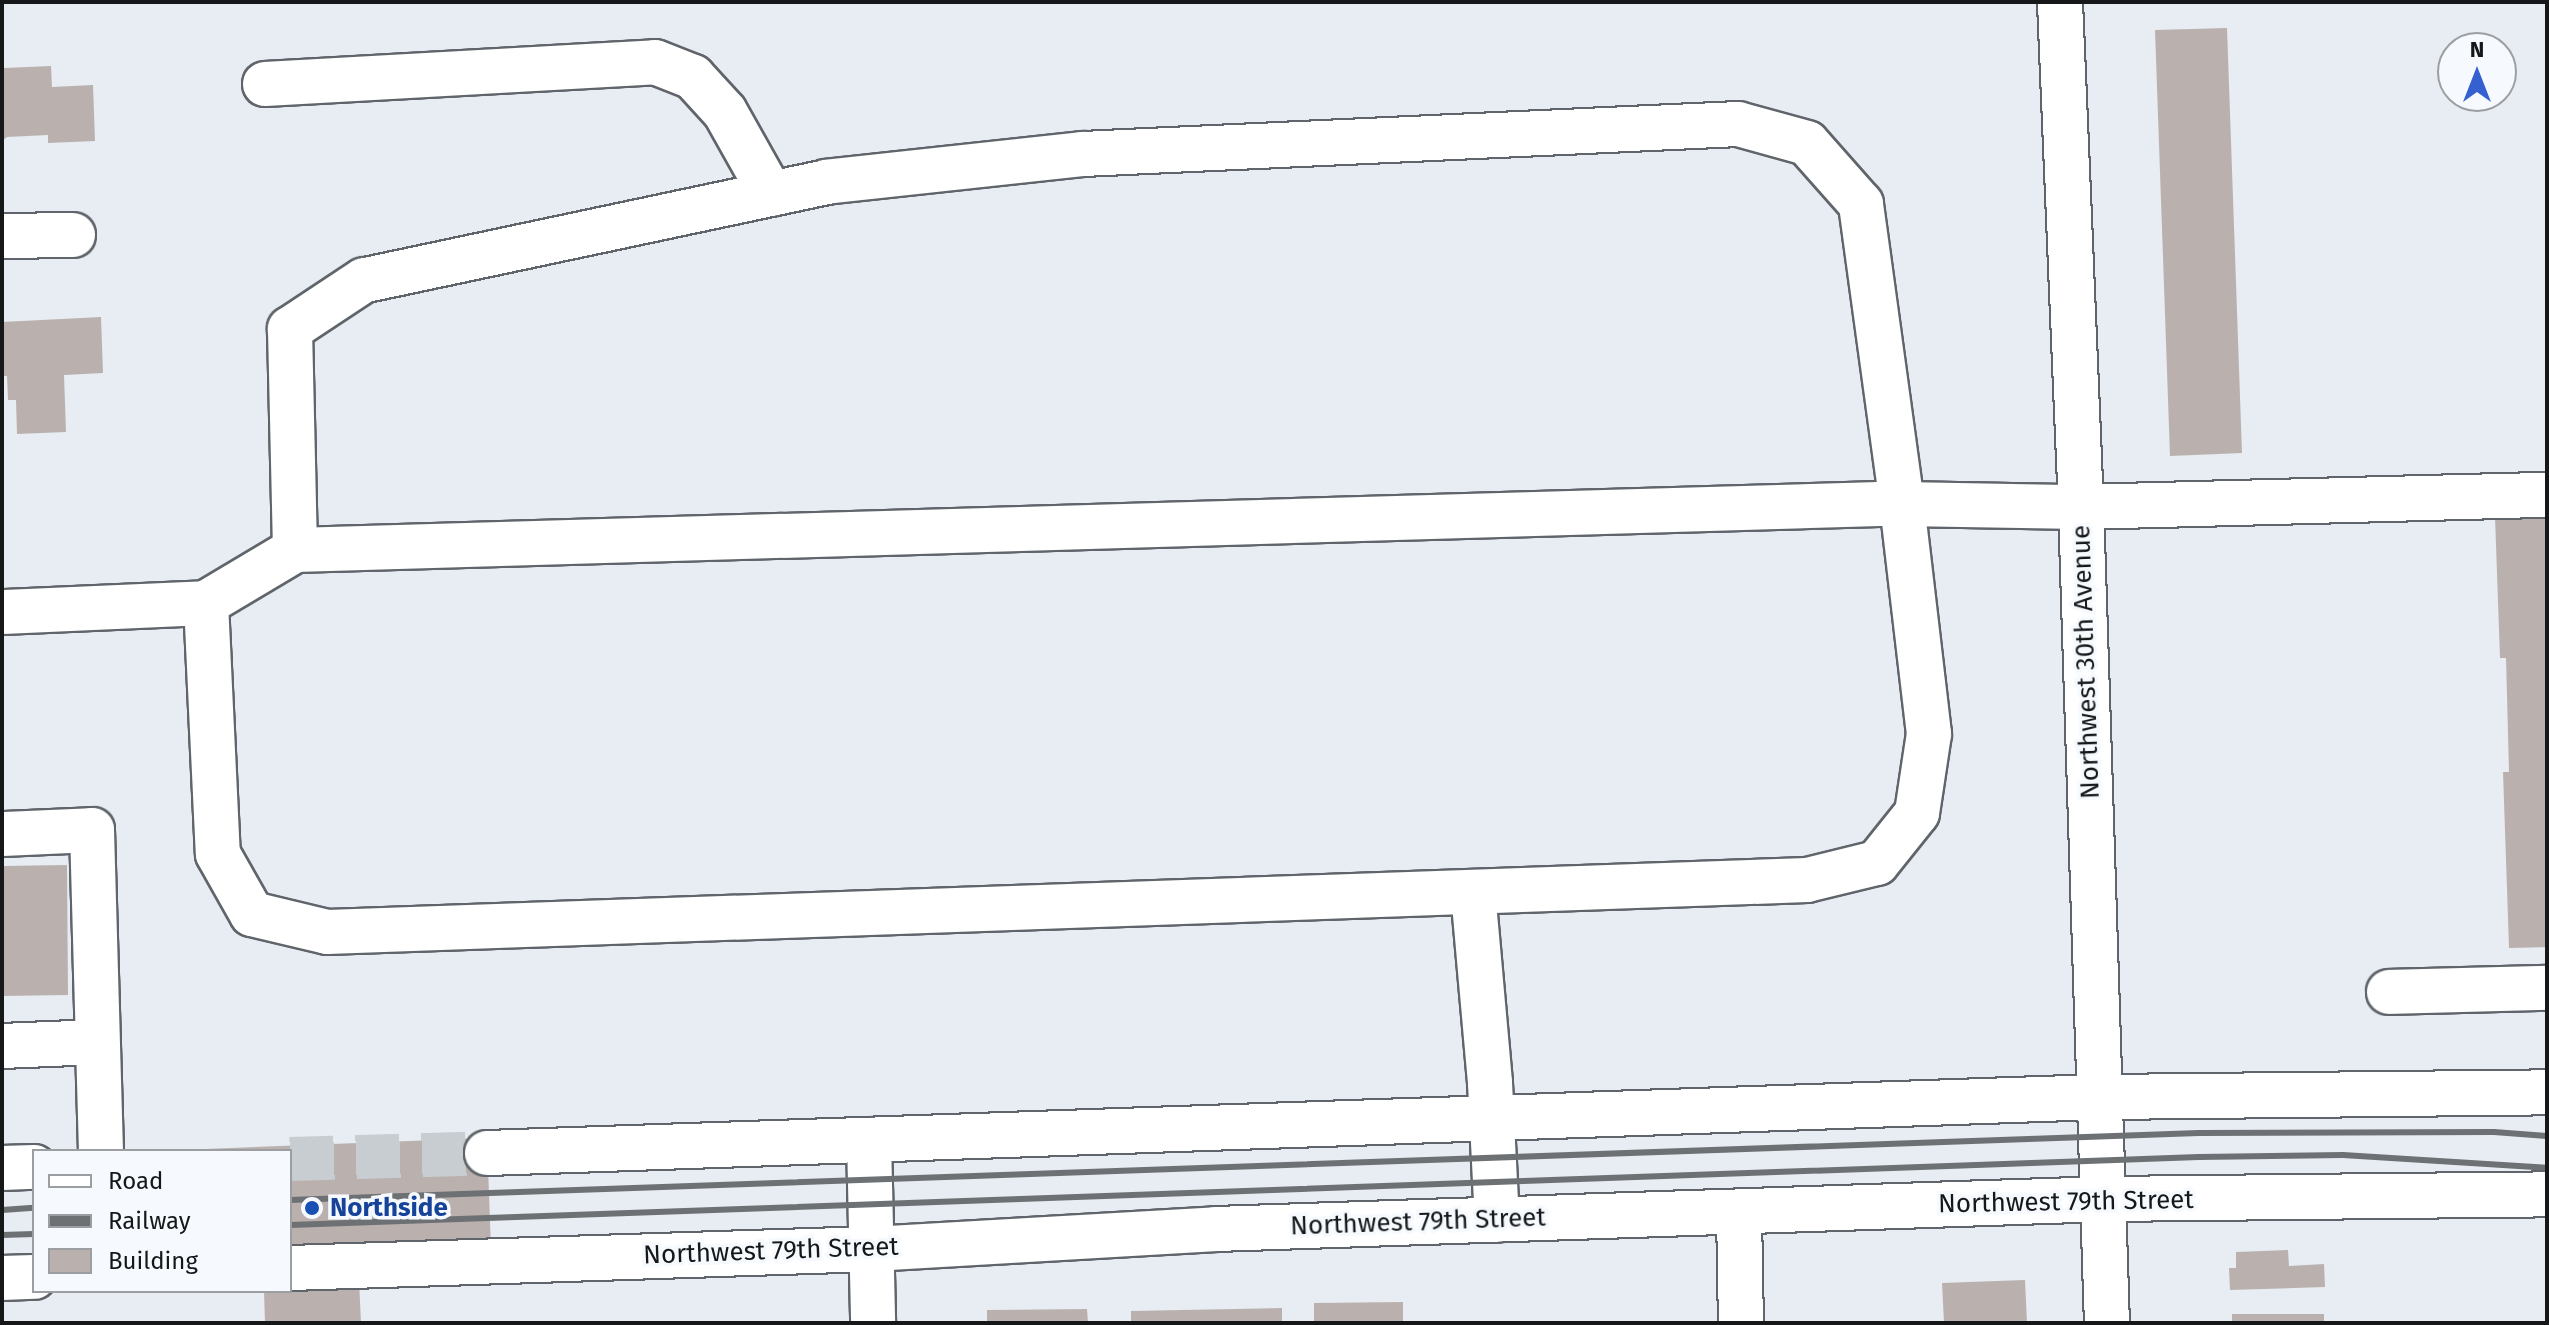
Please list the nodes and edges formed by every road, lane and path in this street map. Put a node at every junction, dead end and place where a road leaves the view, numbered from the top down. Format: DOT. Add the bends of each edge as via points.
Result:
graph roads {
  1 [pos="2060,2"];
  2 [pos="265,84"];
  3 [pos="771,194"];
  4 [pos="73,235"];
  5 [pos="2,236"];
  6 [pos="2547,495"];
  7 [pos="1902,504"];
  8 [pos="2081,507"];
  9 [pos="295,550"];
  10 [pos="206,603"];
  11 [pos="2,612"];
  12 [pos="2,834"];
  13 [pos="1473,892"];
  14 [pos="2547,988"];
  15 [pos="2389,992"];
  16 [pos="97,1042"];
  17 [pos="2,1046"];
  18 [pos="2547,1092"];
  19 [pos="2102,1097"];
  20 [pos="1492,1117"];
  21 [pos="869,1140"];
  22 [pos="101,1149"];
  23 [pos="487,1153"];
  24 [pos="32,1167"];
  25 [pos="2,1168"];
  26 [pos="2547,1194"];
  27 [pos="2104,1199"];
  28 [pos="1739,1212"];
  29 [pos="1497,1220"];
  30 [pos="872,1249"];
  31 [pos="292,1268"];
  32 [pos="32,1277"];
  33 [pos="2,1278"];
  34 [pos="873,1323"];
  35 [pos="1741,1323"];
  36 [pos="2107,1323"];
  1 -- 8 [label="main road, Northwest 30th Avenue"];
  2 -- 3 [label="main road" via="655,62 693,77 725,112"];
  3 -- 7 [label="main road" via="827,182 1083,154 1738,124 1807,143 1861,204"];
  3 -- 9 [label="main road" via="364,280 290,329"];
  4 -- 5 [label="main road"];
  6 -- 8 [label="main road"];
  7 -- 8 [label="main road"];
  7 -- 9 [label="main road"];
  7 -- 13 [label="main road" via="1929,734 1917,813 1877,863 1807,880"];
  8 -- 19 [label="main road, Northwest 30th Avenue"];
  9 -- 10 [label="main road"];
  10 -- 11 [label="main road"];
  10 -- 13 [label="main road" via="218,854 252,914 327,932"];
  12 -- 16 [label="main road" via="92,830"];
  13 -- 20 [label="main road"];
  14 -- 15 [label="main road"];
  16 -- 17 [label="main road"];
  16 -- 22 [label="main road"];
  18 -- 19 [label="main road"];
  19 -- 20 [label="main road"];
  19 -- 27 [label="main road, Northwest 30th Avenue"];
  20 -- 21 [label="main road"];
  20 -- 29 [label="main road"];
  21 -- 23 [label="main road"];
  21 -- 30 [label="main road"];
  24 -- 25 [label="main road"];
  26 -- 27 [label="main road, Northwest 79th Street"];
  27 -- 28 [label="main road, Northwest 79th Street"];
  27 -- 36 [label="main road, Northwest 30th Avenue"];
  28 -- 29 [label="main road, Northwest 79th Street"];
  28 -- 35 [label="main road"];
  29 -- 30 [label="main road, Northwest 79th Street" via="1216,1229"];
  30 -- 31 [label="main road, Northwest 79th Street"];
  30 -- 34 [label="main road"];
  32 -- 33 [label="main road"];
}
